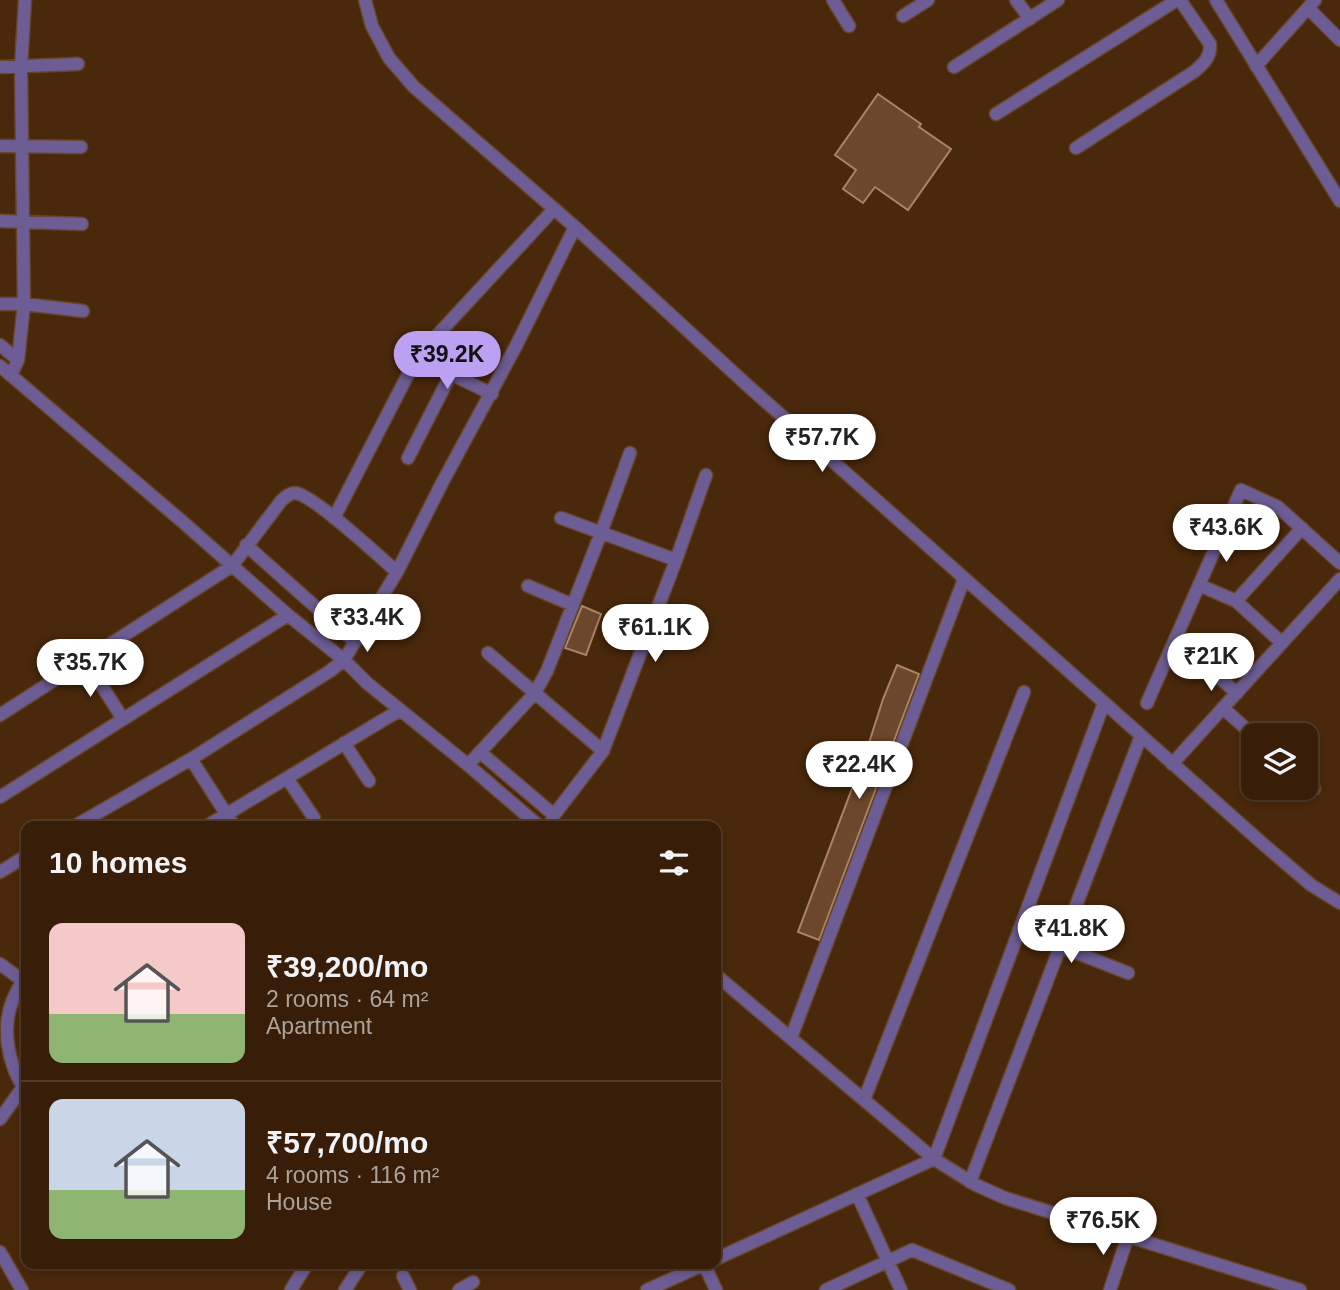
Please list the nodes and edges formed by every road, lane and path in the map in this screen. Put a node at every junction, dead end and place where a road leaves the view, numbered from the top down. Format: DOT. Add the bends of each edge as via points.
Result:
graph roads {
  1 [pos="25,0"];
  2 [pos="365,0"];
  3 [pos="833,0"];
  4 [pos="928,0"];
  5 [pos="1016,0"];
  6 [pos="1058,0"];
  7 [pos="1216,0"];
  8 [pos="1171,2"];
  9 [pos="1311,4"];
  10 [pos="903,16"];
  11 [pos="1030,19"];
  12 [pos="849,26"];
  13 [pos="1340,40"];
  14 [pos="78,64"];
  15 [pos="1256,66"];
  16 [pos="0,67"];
  17 [pos="20,67"];
  18 [pos="954,67"];
  19 [pos="996,114"];
  20 [pos="0,146"];
  21 [pos="21,147"];
  22 [pos="81,147"];
  23 [pos="1076,148"];
  24 [pos="1340,173"];
  25 [pos="1329,184"];
  26 [pos="1340,201"];
  27 [pos="554,209"];
  28 [pos="0,221"];
  29 [pos="23,221"];
  30 [pos="82,224"];
  31 [pos="575,228"];
  32 [pos="0,304"];
  33 [pos="24,304"];
  34 [pos="83,311"];
  35 [pos="0,345"];
  36 [pos="417,357"];
  37 [pos="18,360"];
  38 [pos="0,366"];
  39 [pos="451,374"];
  40 [pos="11,375"];
  41 [pos="492,394"];
  42 [pos="630,453"];
  43 [pos="408,458"];
  44 [pos="706,475"];
  45 [pos="334,518"];
  46 [pos="561,518"];
  47 [pos="1302,528"];
  48 [pos="601,533"];
  49 [pos="246,545"];
  50 [pos="676,560"];
  51 [pos="1340,563"];
  52 [pos="232,566"];
  53 [pos="397,572"];
  54 [pos="964,579"];
  55 [pos="1340,579"];
  56 [pos="1199,585"];
  57 [pos="528,586"];
  58 [pos="1236,601"];
  59 [pos="573,605"];
  60 [pos="288,615"];
  61 [pos="355,642"];
  62 [pos="1282,643"];
  63 [pos="488,653"];
  64 [pos="344,660"];
  65 [pos="86,661"];
  66 [pos="1207,667"];
  67 [pos="1024,692"];
  68 [pos="535,693"];
  69 [pos="1237,693"];
  70 [pos="1104,703"];
  71 [pos="1147,703"];
  72 [pos="1223,708"];
  73 [pos="400,710"];
  74 [pos="0,715"];
  75 [pos="123,719"];
  76 [pos="1241,724"];
  77 [pos="1141,736"];
  78 [pos="344,743"];
  79 [pos="603,751"];
  80 [pos="481,753"];
  81 [pos="191,759"];
  82 [pos="1172,764"];
  83 [pos="468,765"];
  84 [pos="286,778"];
  85 [pos="369,781"];
  86 [pos="0,797"];
  87 [pos="227,814"];
  88 [pos="314,818"];
  89 [pos="84,821"];
  90 [pos="215,821"];
  91 [pos="231,821"];
  92 [pos="533,821"];
  93 [pos="552,821"];
  94 [pos="21,859"];
  95 [pos="0,872"];
  96 [pos="1340,903"];
  97 [pos="1019,930"];
  98 [pos="1061,946"];
  99 [pos="0,964"];
  100 [pos="1128,973"];
  101 [pos="21,977"];
  102 [pos="721,979"];
  103 [pos="21,987"];
  104 [pos="791,1038"];
  105 [pos="21,1080"];
  106 [pos="21,1090"];
  107 [pos="864,1100"];
  108 [pos="0,1119"];
  109 [pos="934,1159"];
  110 [pos="970,1182"];
  111 [pos="857,1194"];
  112 [pos="1128,1236"];
  113 [pos="0,1252"];
  114 [pos="721,1257"];
  115 [pos="888,1261"];
  116 [pos="304,1269"];
  117 [pos="359,1269"];
  118 [pos="694,1269"];
  119 [pos="707,1269"];
  120 [pos="403,1276"];
  121 [pos="473,1282"];
  122 [pos="1279,1287"];
  123 [pos="22,1290"];
  124 [pos="292,1290"];
  125 [pos="345,1290"];
  126 [pos="410,1290"];
  127 [pos="459,1290"];
  128 [pos="647,1290"];
  129 [pos="716,1290"];
  130 [pos="826,1290"];
  131 [pos="901,1290"];
  132 [pos="1009,1290"];
  133 [pos="1110,1290"];
  134 [pos="1300,1290"];
  1 -- 17 [label="street"];
  2 -- 27 [label="street" via="389,58 414,87"];
  3 -- 12 [label="street"];
  4 -- 10 [label="street"];
  5 -- 11 [label="street"];
  6 -- 11 [label="street"];
  7 -- 15 [label="street"];
  8 -- 19 [label="street"];
  8 -- 23 [label="street" via="1210,44 1206,62"];
  9 -- 13 [label="street"];
  9 -- 15 [label="street"];
  11 -- 18 [label="street"];
  14 -- 17 [label="street"];
  15 -- 25 [label="street"];
  16 -- 17 [label="street"];
  17 -- 21 [label="street"];
  20 -- 21 [label="street"];
  21 -- 22 [label="street"];
  21 -- 29 [label="street"];
  24 -- 25 [label="street"];
  25 -- 26 [label="street"];
  27 -- 31 [label="street"];
  27 -- 36 [label="street"];
  28 -- 29 [label="street"];
  29 -- 30 [label="street"];
  29 -- 33 [label="street"];
  31 -- 41 [label="street"];
  31 -- 54 [label="street"];
  32 -- 33 [label="street"];
  33 -- 34 [label="street"];
  33 -- 37 [label="street"];
  35 -- 37 [label="street"];
  36 -- 39 [label="street"];
  36 -- 45 [label="street"];
  37 -- 40 [label="street"];
  38 -- 40 [label="street"];
  39 -- 41 [label="street"];
  39 -- 43 [label="street"];
  40 -- 52 [label="street"];
  41 -- 53 [label="street"];
  42 -- 48 [label="street"];
  44 -- 50 [label="street"];
  45 -- 49 [label="street" via="306,496 289,494"];
  45 -- 53 [label="street"];
  46 -- 48 [label="street"];
  47 -- 51 [label="street"];
  47 -- 56 [label="street" via="1278,506 1241,490"];
  47 -- 58 [label="street"];
  48 -- 50 [label="street"];
  48 -- 59 [label="street"];
  49 -- 52 [label="street"];
  49 -- 61 [label="street"];
  50 -- 79 [label="street"];
  52 -- 60 [label="street"];
  52 -- 65 [label="street"];
  53 -- 61 [label="street"];
  54 -- 70 [label="street"];
  54 -- 104 [label="street"];
  55 -- 62 [label="street"];
  56 -- 58 [label="street"];
  56 -- 71 [label="street"];
  57 -- 59 [label="street"];
  58 -- 62 [label="street"];
  59 -- 68 [label="street"];
  60 -- 64 [label="street"];
  60 -- 75 [label="street"];
  61 -- 64 [label="street"];
  62 -- 69 [label="street"];
  63 -- 68 [label="street"];
  64 -- 73 [label="street"];
  64 -- 81 [label="street"];
  65 -- 74 [label="street"];
  65 -- 75 [label="street"];
  66 -- 69 [label="street"];
  67 -- 107 [label="street"];
  68 -- 79 [label="street"];
  68 -- 80 [label="street"];
  69 -- 72 [label="street"];
  70 -- 77 [label="street"];
  70 -- 97 [label="street"];
  72 -- 76 [label="street"];
  72 -- 82 [label="street"];
  73 -- 78 [label="street"];
  73 -- 83 [label="street"];
  75 -- 86 [label="street"];
  77 -- 82 [label="street"];
  77 -- 98 [label="street"];
  78 -- 84 [label="street"];
  78 -- 85 [label="street"];
  79 -- 93 [label="street"];
  80 -- 83 [label="street"];
  80 -- 93 [label="street"];
  81 -- 87 [label="street"];
  81 -- 89 [label="street"];
  82 -- 96 [label="street" via="1311,885"];
  83 -- 92 [label="street"];
  84 -- 87 [label="street"];
  84 -- 88 [label="street"];
  87 -- 90 [label="street"];
  87 -- 91 [label="street"];
  94 -- 95 [label="street"];
  97 -- 98 [label="street"];
  97 -- 109 [label="street"];
  98 -- 100 [label="street"];
  98 -- 110 [label="street"];
  99 -- 101 [label="street"];
  102 -- 104 [label="street"];
  103 -- 105 [label="street" via="7,1025 9,1050"];
  104 -- 107 [label="street"];
  106 -- 108 [label="street"];
  107 -- 109 [label="street"];
  109 -- 110 [label="street"];
  109 -- 111 [label="street"];
  110 -- 112 [label="street" via="1005,1198"];
  111 -- 114 [label="street"];
  111 -- 115 [label="street"];
  112 -- 122 [label="street"];
  112 -- 133 [label="street"];
  113 -- 123 [label="street"];
  115 -- 130 [label="street"];
  115 -- 131 [label="street"];
  115 -- 132 [label="street" via="912,1250"];
  116 -- 124 [label="street"];
  117 -- 125 [label="street"];
  118 -- 128 [label="street"];
  119 -- 129 [label="street"];
  120 -- 126 [label="street"];
  121 -- 127 [label="street"];
  122 -- 134 [label="street"];
}
